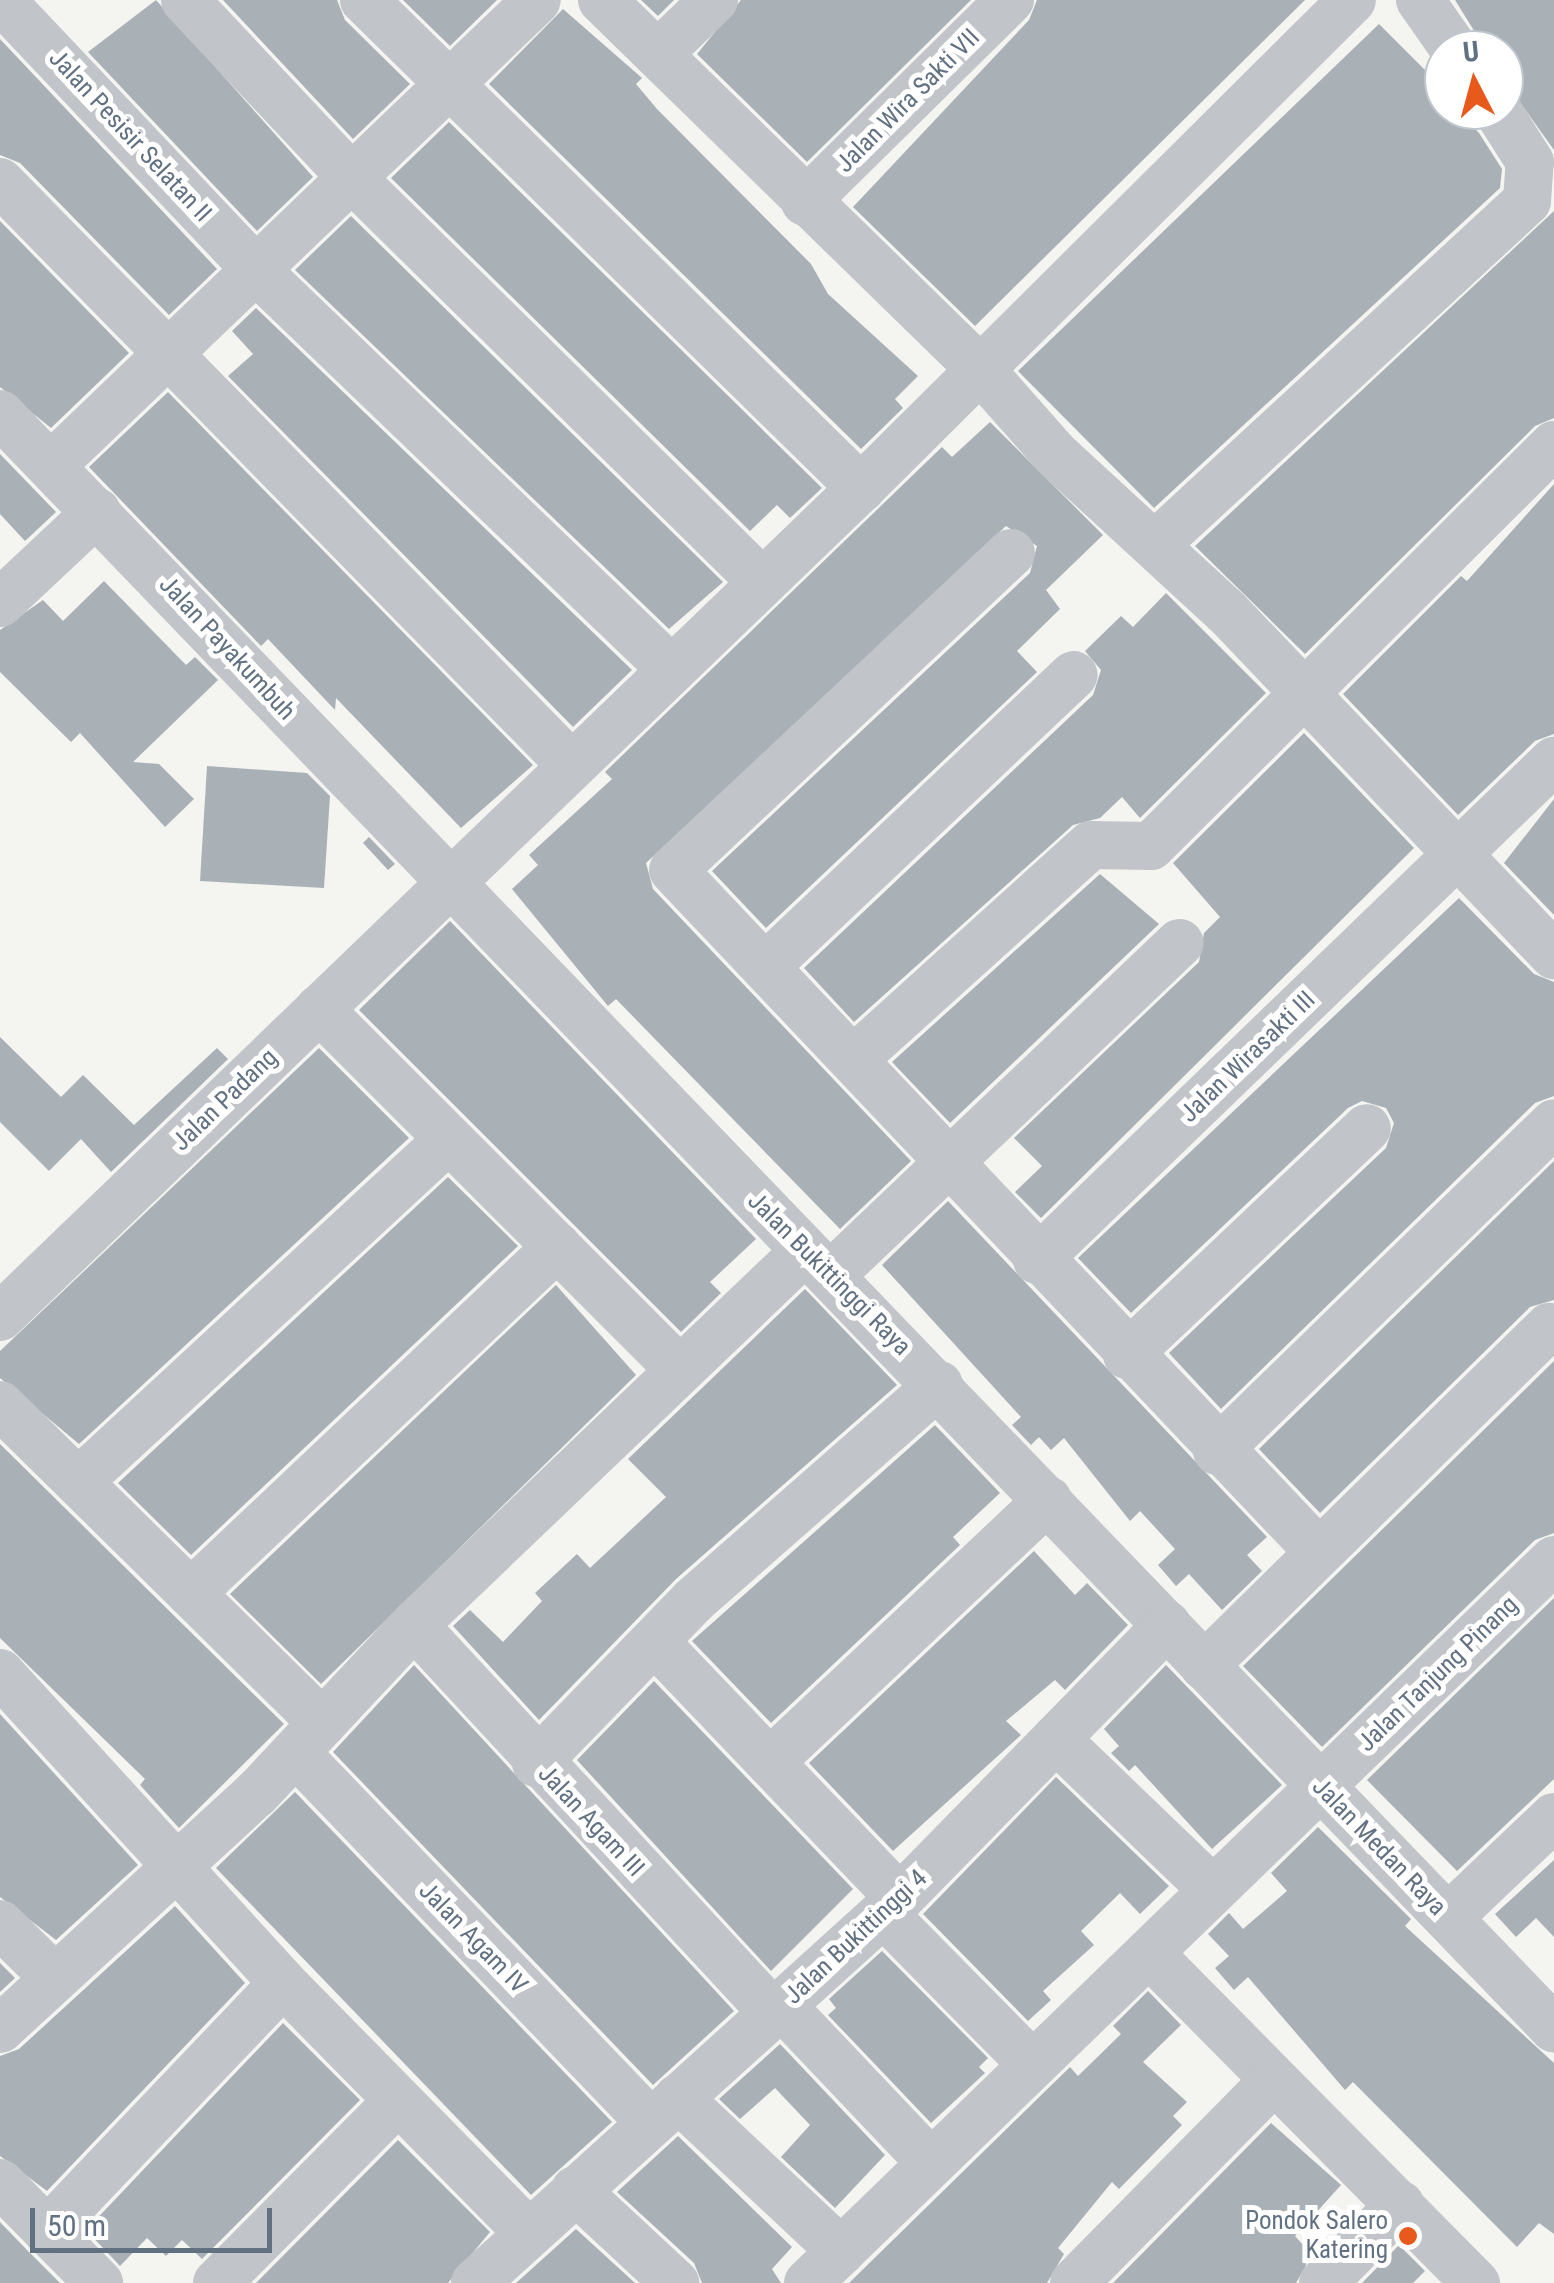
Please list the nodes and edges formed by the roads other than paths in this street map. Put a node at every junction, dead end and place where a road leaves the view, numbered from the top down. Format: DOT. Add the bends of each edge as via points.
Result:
graph roads {
  1 [pos="1,0"];
  2 [pos="185,0"];
  3 [pos="364,0"];
  4 [pos="537,0"];
  5 [pos="602,0"];
  6 [pos="714,0"];
  7 [pos="1010,0"];
  8 [pos="1352,0"];
  9 [pos="1420,0"];
  10 [pos="1441,30"];
  11 [pos="658,54"];
  12 [pos="451,88"];
  13 [pos="1510,130"];
  14 [pos="353,180"];
  15 [pos="0,182"];
  16 [pos="806,202"];
  17 [pos="258,272"];
  18 [pos="168,360"];
  19 [pos="979,368"];
  20 [pos="0,414"];
  21 [pos="1554,445"];
  22 [pos="54,464"];
  23 [pos="860,488"];
  24 [pos="97,512"];
  25 [pos="1156,544"];
  26 [pos="1011,554"];
  27 [pos="762,582"];
  28 [pos="0,602"];
  29 [pos="672,670"];
  30 [pos="1074,675"];
  31 [pos="1305,695"];
  32 [pos="1554,761"];
  33 [pos="572,766"];
  34 [pos="1457,852"];
  35 [pos="451,885"];
  36 [pos="1179,943"];
  37 [pos="1554,955"];
  38 [pos="766,966"];
  39 [pos="318,1009"];
  40 [pos="854,1060"];
  41 [pos="1554,1123"];
  42 [pos="1367,1128"];
  43 [pos="449,1139"];
  44 [pos="954,1163"];
  45 [pos="558,1248"];
  46 [pos="1037,1260"];
  47 [pos="818,1262"];
  48 [pos="0,1317"];
  49 [pos="1549,1327"];
  50 [pos="1127,1354"];
  51 [pos="679,1369"];
  52 [pos="939,1384"];
  53 [pos="0,1405"];
  54 [pos="1217,1451"];
  55 [pos="78,1482"];
  56 [pos="1048,1500"];
  57 [pos="1316,1550"];
  58 [pos="1554,1560"];
  59 [pos="191,1593"];
  60 [pos="414,1625"];
  61 [pos="1167,1625"];
  62 [pos="656,1642"];
  63 [pos="1204,1666"];
  64 [pos="0,1672"];
  65 [pos="309,1738"];
  66 [pos="1056,1739"];
  67 [pos="536,1762"];
  68 [pos="770,1762"];
  69 [pos="1320,1786"];
  70 [pos="1554,1817"];
  71 [pos="178,1864"];
  72 [pos="1213,1890"];
  73 [pos="892,1906"];
  74 [pos="1449,1917"];
  75 [pos="0,1924"];
  76 [pos="1149,1953"];
  77 [pos="54,1978"];
  78 [pos="283,1983"];
  79 [pos="778,2010"];
  80 [pos="1554,2028"];
  81 [pos="0,2029"];
  82 [pos="1029,2061"];
  83 [pos="1273,2081"];
  84 [pos="398,2102"];
  85 [pos="664,2110"];
  86 [pos="929,2161"];
  87 [pos="0,2183"];
  88 [pos="575,2190"];
  89 [pos="1400,2205"];
  90 [pos="46,2231"];
  91 [pos="528,2232"];
  92 [pos="824,2267"];
  93 [pos="99,2283"];
  94 [pos="217,2283"];
  95 [pos="475,2283"];
  96 [pos="675,2283"];
  97 [pos="1074,2283"];
  98 [pos="1323,2283"];
  99 [pos="1476,2283"];
  1 -- 17 [label="street, Jalan Pesisir Selatan II"];
  2 -- 14 [label="street"];
  3 -- 12 [label="street"];
  4 -- 12 [label="street"];
  5 -- 11 [label="street"];
  6 -- 11 [label="street"];
  7 -- 16 [label="street, Jalan Wira Sakti VII"];
  8 -- 19 [label="street, Jalan Padang"];
  9 -- 10 [label="street"];
  11 -- 16 [label="street"];
  12 -- 14 [label="street"];
  12 -- 23 [label="street"];
  13 -- 25 [label="street" via="1530,162 1527,201"];
  14 -- 17 [label="street"];
  14 -- 27 [label="street"];
  15 -- 18 [label="street"];
  16 -- 19 [label="street"];
  17 -- 18 [label="street"];
  17 -- 29 [label="street, Jalan Pesisir Selatan II"];
  18 -- 22 [label="street"];
  18 -- 33 [label="street"];
  19 -- 23 [label="street, Jalan Padang"];
  19 -- 25 [label="street" via="1056,455"];
  20 -- 22 [label="street, Jalan Payakumbuh"];
  21 -- 31 [label="street"];
  22 -- 24 [label="street, Jalan Payakumbuh"];
  23 -- 27 [label="street, Jalan Padang"];
  24 -- 28 [label="street"];
  24 -- 35 [label="street, Jalan Payakumbuh"];
  25 -- 31 [label="street"];
  26 -- 38 [label="street" via="673,870"];
  27 -- 29 [label="street, Jalan Padang"];
  29 -- 33 [label="street, Jalan Padang"];
  30 -- 38 [label="street"];
  31 -- 34 [label="street"];
  31 -- 40 [label="street" via="1150,846 1091,845"];
  32 -- 34 [label="street, Jalan Wirasakti III"];
  33 -- 35 [label="street, Jalan Padang"];
  34 -- 37 [label="street"];
  34 -- 46 [label="street, Jalan Wirasakti III"];
  35 -- 39 [label="street, Jalan Padang"];
  35 -- 47 [label="street, Jalan Bukittinggi Raya"];
  36 -- 44 [label="street"];
  38 -- 40 [label="street"];
  39 -- 43 [label="street"];
  39 -- 48 [label="street, Jalan Padang"];
  40 -- 44 [label="street"];
  41 -- 54 [label="street"];
  42 -- 50 [label="street"];
  43 -- 45 [label="street"];
  43 -- 55 [label="street"];
  44 -- 46 [label="street"];
  44 -- 47 [label="street"];
  45 -- 51 [label="street"];
  45 -- 59 [label="street"];
  46 -- 50 [label="street"];
  47 -- 51 [label="street"];
  47 -- 52 [label="street, Jalan Bukittinggi Raya"];
  49 -- 57 [label="street"];
  50 -- 54 [label="street"];
  51 -- 60 [label="street"];
  52 -- 56 [label="street, Jalan Bukittinggi Raya"];
  52 -- 62 [label="street"];
  53 -- 55 [label="street, Jalan Agam IV"];
  54 -- 57 [label="street"];
  55 -- 59 [label="street, Jalan Agam IV"];
  56 -- 61 [label="street, Jalan Bukittinggi Raya"];
  56 -- 68 [label="street"];
  57 -- 63 [label="street"];
  58 -- 69 [label="street, Jalan Tanjung Pinang"];
  59 -- 65 [label="street, Jalan Agam IV"];
  60 -- 65 [label="street"];
  60 -- 67 [label="street, Jalan Agam III"];
  61 -- 63 [label="street, Jalan Bukittinggi Raya"];
  61 -- 66 [label="street, Jalan Bukittinggi 4"];
  62 -- 67 [label="street"];
  62 -- 68 [label="street"];
  63 -- 69 [label="street, Jalan Medan Raya"];
  64 -- 71 [label="street"];
  65 -- 71 [label="street"];
  65 -- 85 [label="street, Jalan Agam IV"];
  66 -- 72 [label="street"];
  66 -- 73 [label="street, Jalan Bukittinggi 4"];
  67 -- 79 [label="street, Jalan Agam III"];
  68 -- 73 [label="street"];
  69 -- 72 [label="street, Jalan Tanjung Pinang"];
  69 -- 74 [label="street, Jalan Medan Raya"];
  70 -- 74 [label="street"];
  71 -- 77 [label="street"];
  71 -- 78 [label="street"];
  72 -- 76 [label="street, Jalan Tanjung Pinang"];
  73 -- 79 [label="street, Jalan Bukittinggi 4"];
  73 -- 82 [label="street"];
  74 -- 80 [label="street, Jalan Medan Raya"];
  75 -- 77 [label="street"];
  76 -- 82 [label="street, Jalan Tanjung Pinang"];
  76 -- 83 [label="street"];
  77 -- 81 [label="street"];
  78 -- 84 [label="street"];
  78 -- 90 [label="street"];
  79 -- 85 [label="street, Jalan Bukittinggi 4"];
  79 -- 86 [label="street, Jalan Agam III"];
  82 -- 86 [label="street, Jalan Tanjung Pinang"];
  83 -- 89 [label="street"];
  83 -- 97 [label="street"];
  84 -- 91 [label="street"];
  84 -- 94 [label="street"];
  85 -- 88 [label="street, Jalan Bukittinggi 4"];
  85 -- 92 [label="street, Jalan Agam IV"];
  86 -- 92 [label="street, Jalan Tanjung Pinang"];
  87 -- 90 [label="street"];
  88 -- 91 [label="street, Jalan Bukittinggi 4"];
  88 -- 96 [label="street"];
  89 -- 98 [label="street"];
  89 -- 99 [label="street"];
  90 -- 93 [label="street"];
  91 -- 95 [label="street, Jalan Bukittinggi 4"];
}
